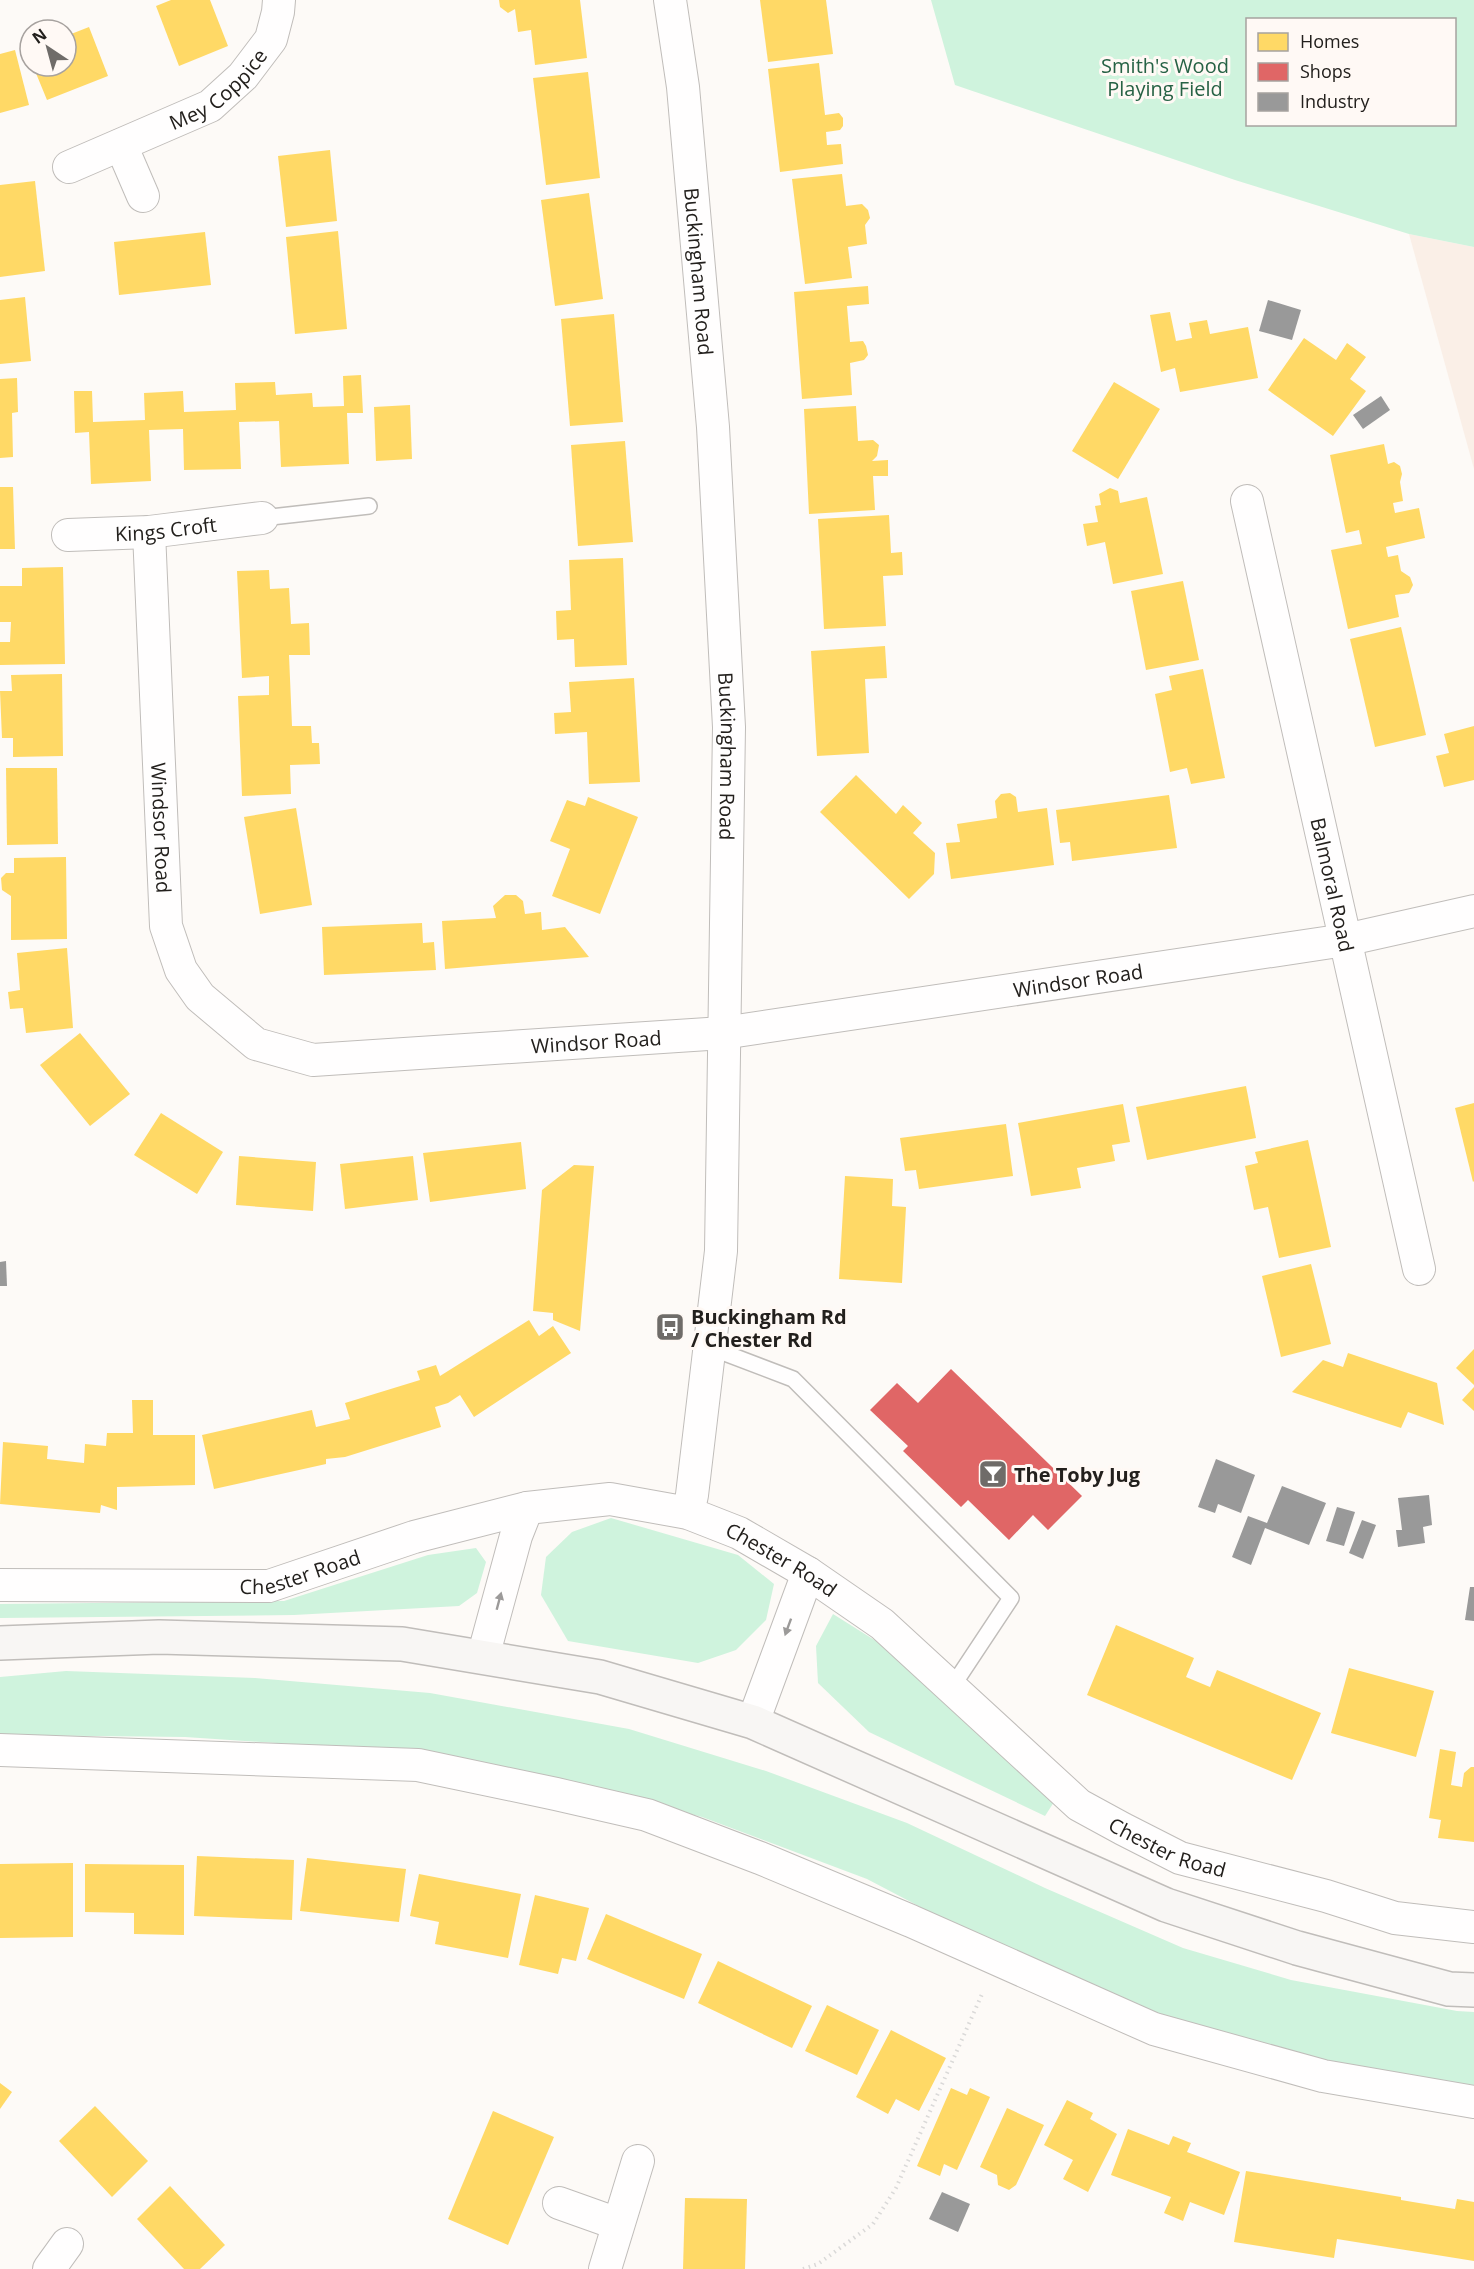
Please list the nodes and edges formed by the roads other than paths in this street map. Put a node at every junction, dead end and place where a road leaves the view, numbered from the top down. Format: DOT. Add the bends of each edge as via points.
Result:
graph roads {
  1 [pos="279,0"];
  2 [pos="670,0"];
  3 [pos="121,145"];
  4 [pos="69,167"];
  5 [pos="142,196"];
  6 [pos="1247,501"];
  7 [pos="369,506"];
  8 [pos="262,518"];
  9 [pos="149,532"];
  10 [pos="68,535"];
  11 [pos="1474,910"];
  12 [pos="1345,940"];
  13 [pos="723,1033"];
  14 [pos="1419,1269"];
  15 [pos="709,1347"];
  16 [pos="527,1508"];
  17 [pos="688,1513"];
  18 [pos="808,1572"];
  19 [pos="0,1585"];
  20 [pos="0,1643"];
  21 [pos="483,1657"];
  22 [pos="952,1687"];
  23 [pos="753,1722"];
  24 [pos="0,1750"];
  25 [pos="1474,1927"];
  26 [pos="1474,1990"];
  27 [pos="1474,2102"];
  28 [pos="638,2161"];
  29 [pos="559,2203"];
  30 [pos="618,2224"];
  31 [pos="67,2244"];
  32 [pos="49,2269"];
  33 [pos="605,2269"];
  1 -- 3 [label="street, Mey Coppice" via="271,39 243,76 210,106"];
  2 -- 13 [label="street, Buckingham Road" via="683,87 713,427 729,727"];
  3 -- 4 [label="street, Mey Coppice"];
  3 -- 5 [label="street"];
  6 -- 12 [label="street, Balmoral Road"];
  7 -- 8 [label="lane"];
  8 -- 9 [label="street, Kings Croft"];
  9 -- 10 [label="street, Kings Croft"];
  9 -- 13 [label="street, Windsor Road" via="166,926 181,970 200,997 256,1044 313,1060"];
  11 -- 12 [label="street, Windsor Road"];
  12 -- 13 [label="street, Windsor Road"];
  12 -- 14 [label="street, Balmoral Road"];
  13 -- 15 [label="street, Buckingham Road" via="721,1251"];
  15 -- 17 [label="street, Buckingham Road"];
  15 -- 22 [label="lane" via="793,1379 1011,1598"];
  16 -- 17 [label="street, Chester Road" via="610,1499"];
  16 -- 19 [label="street, Chester Road" via="414,1537 268,1586"];
  21 -- 16 [label="street, one-way"];
  17 -- 18 [label="street, Chester Road" via="739,1533"];
  18 -- 22 [label="street, Chester Road" via="882,1624"];
  18 -- 23 [label="street, one-way"];
  20 -- 21 [label="main road" via="159,1638 402,1644"];
  21 -- 23 [label="main road" via="600,1677"];
  22 -- 25 [label="street, Chester Road" via="1079,1805 1180,1858 1395,1918"];
  23 -- 26 [label="main road" via="1166,1905 1298,1948 1449,1989"];
  24 -- 27 [label="street" via="418,1765 647,1815 911,1921 1154,2029 1323,2076"];
  28 -- 30 [label="street"];
  29 -- 30 [label="street"];
  30 -- 33 [label="street"];
  31 -- 32 [label="street"];
}
